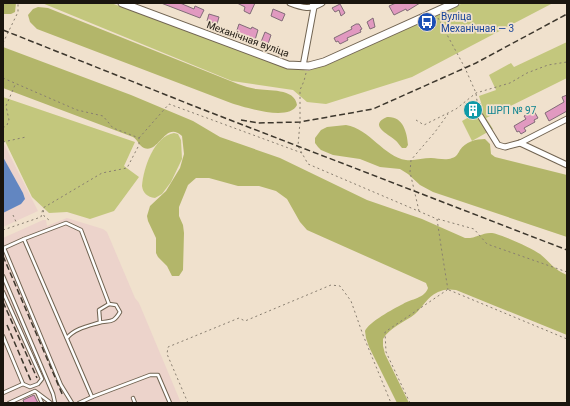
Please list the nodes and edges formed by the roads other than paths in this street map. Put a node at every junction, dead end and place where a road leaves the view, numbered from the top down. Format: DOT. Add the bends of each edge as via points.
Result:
graph roads {
  1 [pos="122,3"];
  2 [pos="290,3"];
  3 [pos="322,3"];
  4 [pos="455,3"];
  5 [pos="313,5"];
  6 [pos="303,66"];
  7 [pos="479,114"];
  8 [pos="567,119"];
  9 [pos="520,144"];
  10 [pos="567,165"];
  11 [pos="24,239"];
  12 [pos="3,276"];
  13 [pos="3,292"];
  14 [pos="109,304"];
  15 [pos="100,322"];
  16 [pos="3,336"];
  17 [pos="66,338"];
  18 [pos="23,384"];
  19 [pos="3,393"];
  20 [pos="38,393"];
  21 [pos="92,397"];
  22 [pos="133,398"];
  23 [pos="9,403"];
  24 [pos="42,403"];
  25 [pos="51,403"];
  26 [pos="56,403"];
  27 [pos="72,403"];
  28 [pos="79,403"];
  29 [pos="135,403"];
  30 [pos="170,403"];
  1 -- 6 [label="street, Механічная вуліца" via="281,62"];
  2 -- 5 [label="street" via="302,7"];
  3 -- 5 [label="street"];
  4 -- 6 [label="street, Механічная вуліца" via="324,62"];
  5 -- 6 [label="street"];
  7 -- 9 [label="street" via="498,145 505,147"];
  8 -- 9 [label="street"];
  9 -- 10 [label="street"];
  11 -- 14 [label="lane" via="66,223 81,230"];
  11 -- 17 [label="lane"];
  11 -- 27 [label="lane" via="4,248 61,385"];
  12 -- 26 [label="lane"];
  13 -- 18 [label="lane" via="42,379 30,387"];
  14 -- 15 [label="lane" via="99,310"];
  14 -- 15 [label="lane" via="116,305 120,312 108,323"];
  15 -- 17 [label="lane" via="71,333"];
  16 -- 18 [label="lane"];
  17 -- 21 [label="lane"];
  18 -- 19 [label="lane"];
  20 -- 23 [label="lane" via="34,391"];
  20 -- 24 [label="lane"];
  20 -- 25 [label="lane"];
  21 -- 28 [label="lane"];
  21 -- 30 [label="lane" via="158,374"];
  22 -- 29 [label="lane"];
}
